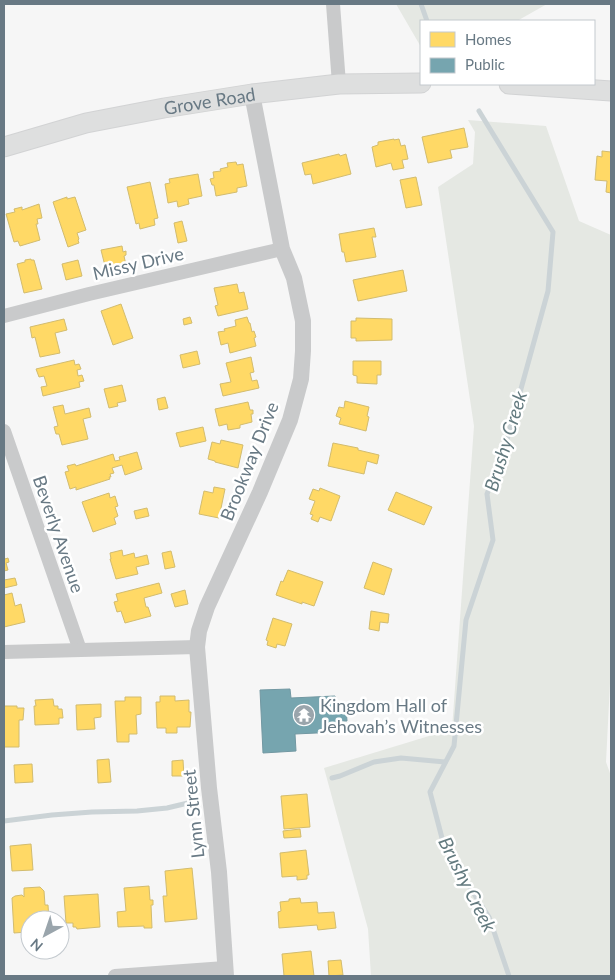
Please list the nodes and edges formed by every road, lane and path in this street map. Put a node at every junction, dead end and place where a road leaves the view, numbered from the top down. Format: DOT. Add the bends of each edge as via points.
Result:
graph roads {
  1 [pos="333,4"];
  2 [pos="420,83"];
  3 [pos="339,84"];
  4 [pos="526,85"];
  5 [pos="611,90"];
  6 [pos="252,94"];
  7 [pos="4,146"];
  8 [pos="282,250"];
  9 [pos="4,316"];
  10 [pos="4,431"];
  11 [pos="197,647"];
  12 [pos="80,650"];
  13 [pos="4,652"];
  14 [pos="226,972"];
  15 [pos="115,976"];
  1 -- 3 [label="street"];
  2 -- 3 [label="main road, Grove Road"];
  3 -- 6 [label="main road, Grove Road"];
  4 -- 5 [label="main road"];
  6 -- 7 [label="main road, Grove Road" via="86,124"];
  6 -- 8 [label="street, Brookway Drive"];
  8 -- 9 [label="street, Missy Drive"];
  8 -- 11 [label="street, Brookway Drive" via="294,278 303,321 301,379 290,420 207,607"];
  10 -- 12 [label="street, Beverly Avenue"];
  11 -- 12 [label="street"];
  11 -- 14 [label="street, Lynn Street"];
  12 -- 13 [label="street"];
  14 -- 15 [label="street"];
}
